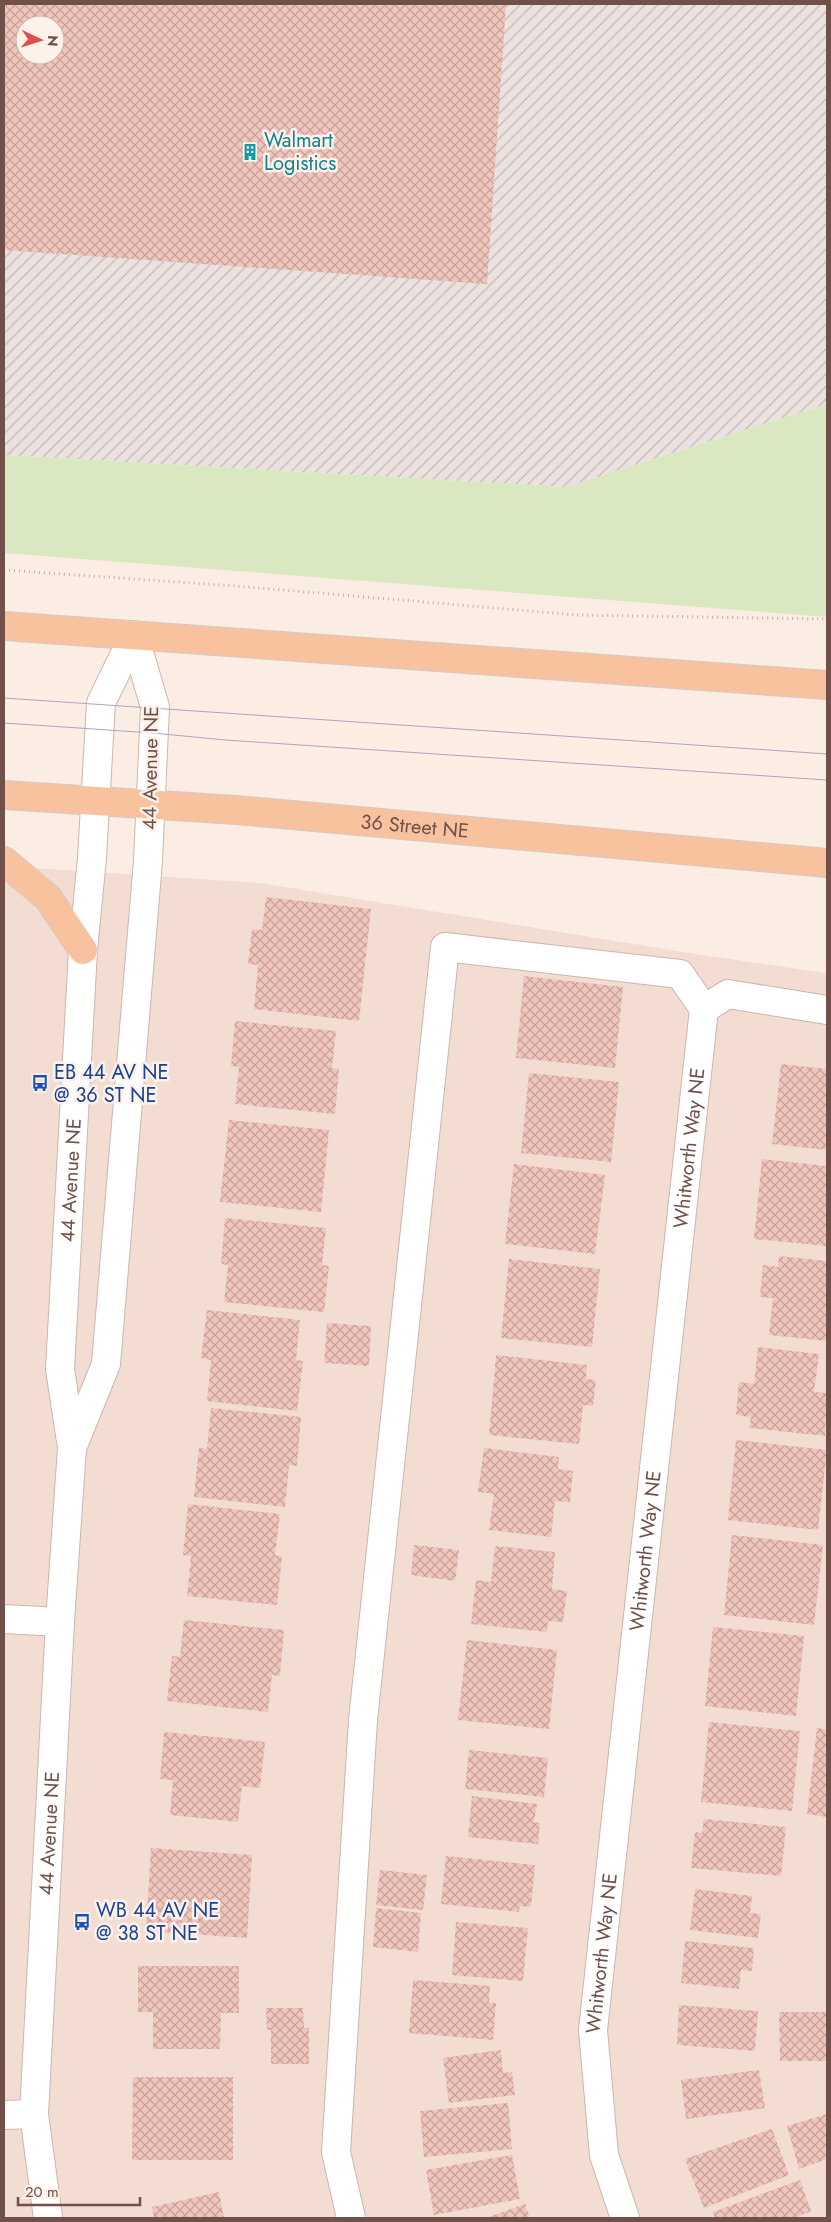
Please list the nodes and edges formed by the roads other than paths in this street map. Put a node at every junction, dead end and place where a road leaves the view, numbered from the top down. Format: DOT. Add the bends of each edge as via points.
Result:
graph roads {
  1 [pos="4,626"];
  2 [pos="134,634"];
  3 [pos="827,684"];
  4 [pos="4,795"];
  5 [pos="95,801"];
  6 [pos="150,804"];
  7 [pos="4,861"];
  8 [pos="827,863"];
  9 [pos="83,950"];
  10 [pos="704,1009"];
  11 [pos="827,1010"];
  12 [pos="72,1448"];
  13 [pos="4,1619"];
  14 [pos="60,1622"];
  15 [pos="34,2114"];
  16 [pos="4,2115"];
  17 [pos="48,2218"];
  18 [pos="351,2218"];
  19 [pos="625,2218"];
  1 -- 2 [label="main road"];
  2 -- 3 [label="main road"];
  2 -- 5 [label="street, 44 Avenue NE" via="101,703"];
  2 -- 6 [label="street, 44 Avenue NE" via="155,707"];
  4 -- 5 [label="main road, 36 Street NE"];
  5 -- 6 [label="main road, 36 Street NE"];
  5 -- 9 [label="street, 44 Avenue NE"];
  6 -- 8 [label="main road, 36 Street NE"];
  6 -- 12 [label="street, 44 Avenue NE" via="106,1364"];
  7 -- 9 [label="main road" via="48,898"];
  9 -- 12 [label="street, 44 Avenue NE" via="60,1369"];
  10 -- 11 [label="street" via="728,994"];
  10 -- 18 [label="street" via="680,974 445,947 362,1720 336,2152"];
  10 -- 19 [label="street, Whitworth Way NE" via="593,2030 604,2155"];
  12 -- 14 [label="street, 44 Avenue NE"];
  13 -- 14 [label="street"];
  14 -- 15 [label="street, 44 Avenue NE"];
  15 -- 16 [label="street"];
  15 -- 17 [label="street, 44 Avenue NE"];
}
